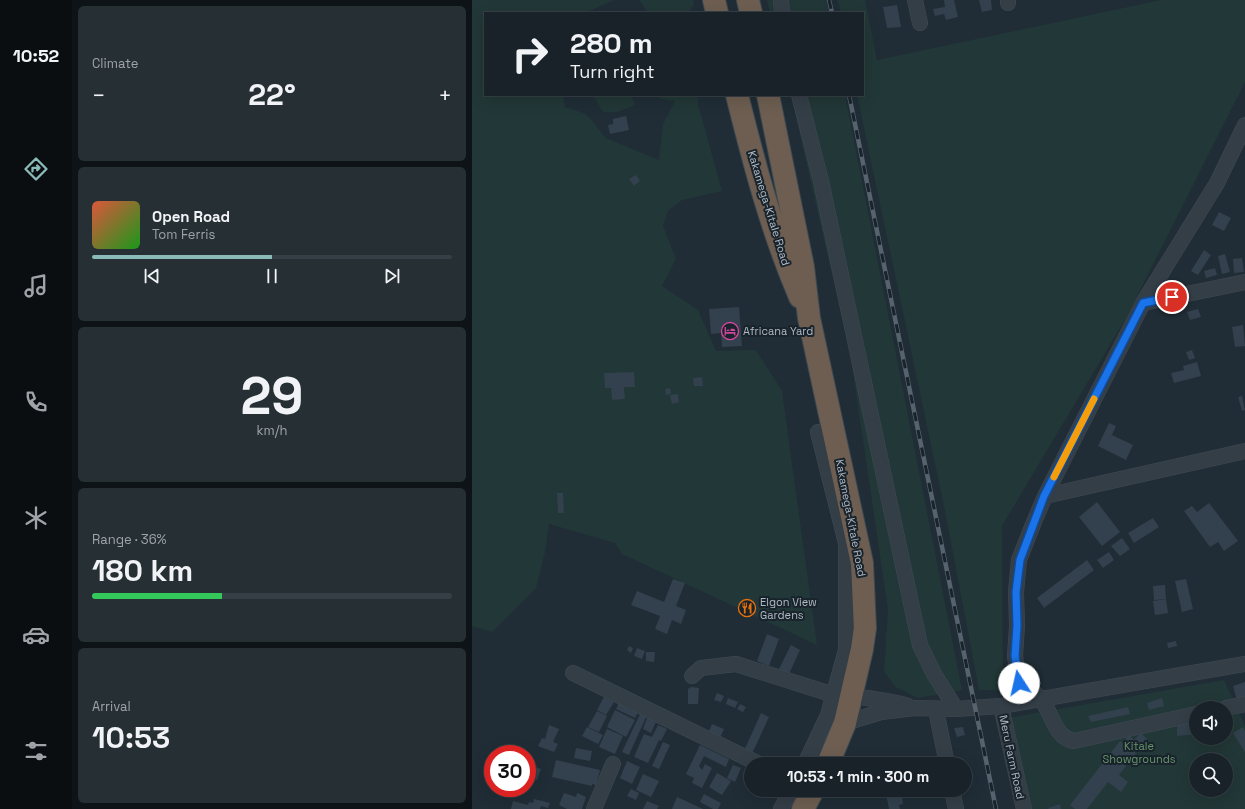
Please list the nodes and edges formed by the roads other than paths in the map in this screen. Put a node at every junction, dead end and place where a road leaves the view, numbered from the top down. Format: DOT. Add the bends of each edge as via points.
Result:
graph roads {
  1 [pos="714,0"];
  2 [pos="748,0"];
  3 [pos="780,0"];
  4 [pos="915,0"];
  5 [pos="717,12"];
  6 [pos="751,12"];
  7 [pos="782,12"];
  8 [pos="920,23"];
  9 [pos="737,96"];
  10 [pos="768,96"];
  11 [pos="799,96"];
  12 [pos="1245,125"];
  13 [pos="1245,282"];
  14 [pos="1143,303"];
  15 [pos="809,318"];
  16 [pos="818,432"];
  17 [pos="1245,450"];
  18 [pos="1044,496"];
  19 [pos="1245,664"];
  20 [pos="573,673"];
  21 [pos="692,676"];
  22 [pos="843,695"];
  23 [pos="1041,699"];
  24 [pos="1245,704"];
  25 [pos="1001,706"];
  26 [pos="1233,707"];
  27 [pos="915,708"];
  28 [pos="956,709"];
  29 [pos="936,710"];
  30 [pos="1189,716"];
  31 [pos="845,723"];
  32 [pos="745,757"];
  33 [pos="808,757"];
  34 [pos="831,757"];
  35 [pos="946,757"];
  36 [pos="613,764"];
  37 [pos="787,797"];
  38 [pos="809,797"];
  39 [pos="953,797"];
  40 [pos="594,809"];
  41 [pos="781,809"];
  42 [pos="803,809"];
  43 [pos="956,809"];
  44 [pos="1024,809"];
  1 -- 5 [label="highway"];
  2 -- 6 [label="highway"];
  3 -- 7 [label="street"];
  4 -- 8 [label="street"];
  9 -- 15 [label="highway, Kakamega-Kitale Road" via="752,158 788,269"];
  10 -- 15 [label="highway, Kakamega-Kitale Road" via="803,267"];
  11 -- 28 [label="street" via="825,196 920,645 934,674"];
  12 -- 14 [label="street" via="1217,183"];
  13 -- 14 [label="street"];
  14 -- 18 [label="street"];
  15 -- 22 [label="highway, Kakamega-Kitale Road" via="862,563 865,628"];
  16 -- 22 [label="street" via="846,544 846,650"];
  17 -- 18 [label="street"];
  18 -- 23 [label="street" via="1020,560 1016,592 1015,656 1019,683"];
  19 -- 23 [label="street"];
  20 -- 32 [label="street"];
  21 -- 22 [label="street" via="701,668 736,664"];
  22 -- 27 [label="street" via="895,702"];
  22 -- 31 [label="highway, Kakamega-Kitale Road"];
  22 -- 33 [label="street" via="828,715"];
  23 -- 25 [label="street"];
  23 -- 30 [label="street" via="1062,736 1074,741"];
  24 -- 26 [label="street"];
  25 -- 28 [label="street"];
  25 -- 44 [label="street, Meru Farm Road"];
  27 -- 29 [label="street"];
  27 -- 31 [label="street" via="881,712"];
  28 -- 29 [label="street"];
  29 -- 35 [label="street"];
  31 -- 34 [label="highway, Kakamega-Kitale Road"];
  36 -- 40 [label="street"];
  37 -- 41 [label="street"];
  38 -- 42 [label="highway"];
  39 -- 43 [label="street"];
}
